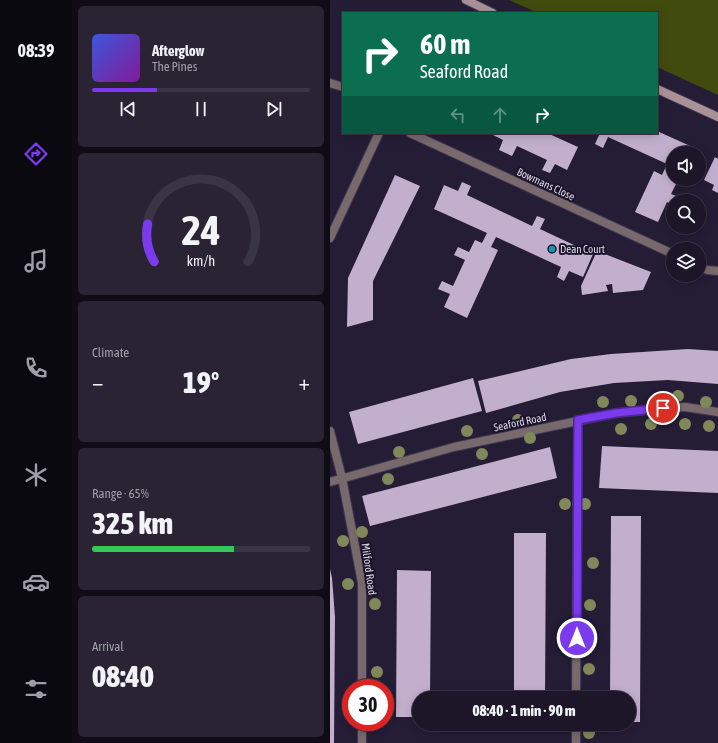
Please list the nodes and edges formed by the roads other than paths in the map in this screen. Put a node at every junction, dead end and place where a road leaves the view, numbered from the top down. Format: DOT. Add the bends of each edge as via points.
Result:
graph roads {
  1 [pos="466,0"];
  2 [pos="491,12"];
  3 [pos="330,83"];
  4 [pos="342,87"];
  5 [pos="658,89"];
  6 [pos="718,117"];
  7 [pos="379,134"];
  8 [pos="412,134"];
  9 [pos="330,238"];
  10 [pos="666,251"];
  11 [pos="706,269"];
  12 [pos="718,271"];
  13 [pos="718,412"];
  14 [pos="578,420"];
  15 [pos="330,431"];
  16 [pos="342,478"];
  17 [pos="330,482"];
  18 [pos="362,679"];
  19 [pos="576,691"];
  20 [pos="362,731"];
  21 [pos="576,731"];
  22 [pos="362,743"];
  23 [pos="576,743"];
  1 -- 2 [label="main road"];
  3 -- 4 [label="street"];
  5 -- 6 [label="main road"];
  7 -- 9 [label="street"];
  8 -- 10 [label="street, Bowmans Close"];
  11 -- 12 [label="street"];
  13 -- 14 [label="street, Seaford Road" via="670,407"];
  14 -- 16 [label="street, Seaford Road" via="454,448"];
  14 -- 19 [label="street"];
  15 -- 16 [label="street, Milford Road"];
  16 -- 17 [label="street, Seaford Road"];
  16 -- 18 [label="street, Milford Road" via="362,583"];
  20 -- 22 [label="street"];
  21 -- 23 [label="street"];
}
